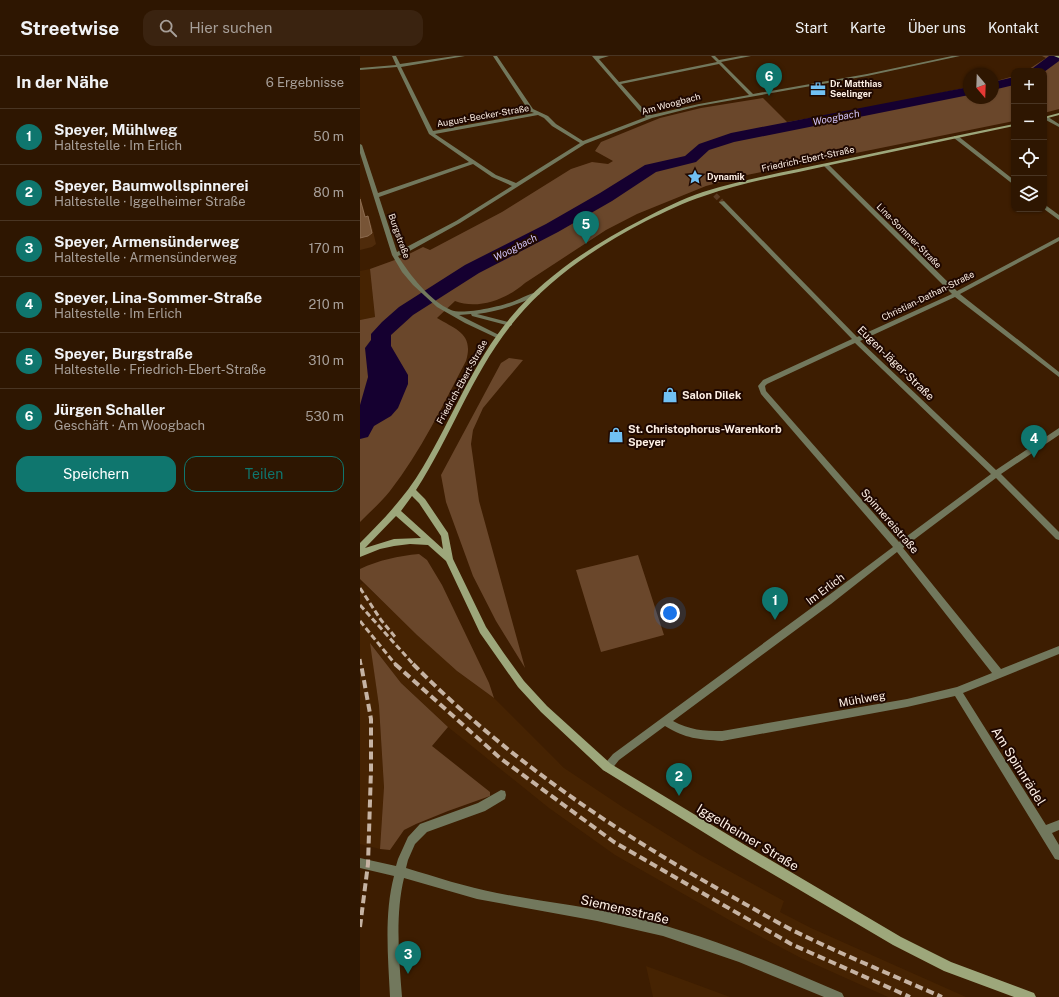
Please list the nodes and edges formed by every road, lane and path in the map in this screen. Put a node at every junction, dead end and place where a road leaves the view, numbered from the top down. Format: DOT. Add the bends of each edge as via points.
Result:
graph roads {
  1 [pos="394,56"];
  2 [pos="463,56"];
  3 [pos="494,56"];
  4 [pos="607,56"];
  5 [pos="713,56"];
  6 [pos="749,56"];
  7 [pos="958,56"];
  8 [pos="1056,56"];
  9 [pos="595,57"];
  10 [pos="1059,57"];
  11 [pos="719,62"];
  12 [pos="398,66"];
  13 [pos="360,69"];
  14 [pos="618,83"];
  15 [pos="752,95"];
  16 [pos="537,114"];
  17 [pos="1059,114"];
  18 [pos="650,117"];
  19 [pos="1047,117"];
  20 [pos="1047,119"];
  21 [pos="1011,126"];
  22 [pos="1059,126"];
  23 [pos="431,133"];
  24 [pos="956,137"];
  25 [pos="583,143"];
  26 [pos="360,145"];
  27 [pos="473,162"];
  28 [pos="826,165"];
  29 [pos="1011,181"];
  30 [pos="515,185"];
  31 [pos="376,196"];
  32 [pos="722,202"];
  33 [pos="1047,208"];
  34 [pos="1059,218"];
  35 [pos="1059,239"];
  36 [pos="395,255"];
  37 [pos="540,292"];
  38 [pos="956,294"];
  39 [pos="450,311"];
  40 [pos="466,313"];
  41 [pos="510,324"];
  42 [pos="499,337"];
  43 [pos="856,340"];
  44 [pos="1059,375"];
  45 [pos="761,386"];
  46 [pos="1059,431"];
  47 [pos="996,474"];
  48 [pos="412,490"];
  49 [pos="396,511"];
  50 [pos="1059,537"];
  51 [pos="429,542"];
  52 [pos="898,546"];
  53 [pos="360,548"];
  54 [pos="360,554"];
  55 [pos="449,559"];
  56 [pos="1059,650"];
  57 [pos="999,674"];
  58 [pos="956,691"];
  59 [pos="664,721"];
  60 [pos="607,768"];
  61 [pos="501,795"];
  62 [pos="1059,825"];
  63 [pos="1045,831"];
  64 [pos="1059,855"];
  65 [pos="360,862"];
  66 [pos="399,872"];
  67 [pos="396,997"];
  68 [pos="838,997"];
  69 [pos="1030,997"];
  1 -- 12 [label="street"];
  2 -- 12 [label="street"];
  3 -- 16 [label="street" via="530,110"];
  4 -- 9 [label="street"];
  5 -- 11 [label="street"];
  6 -- 11 [label="street"];
  7 -- 15 [label="street, Am Woogbach" via="874,74"];
  8 -- 10 [label="main road"];
  9 -- 14 [label="street"];
  11 -- 14 [label="street"];
  11 -- 15 [label="street"];
  12 -- 13 [label="street"];
  12 -- 23 [label="street"];
  14 -- 18 [label="street"];
  15 -- 18 [label="street, Am Woogbach"];
  16 -- 23 [label="street, August-Becker-Straße"];
  16 -- 25 [label="street"];
  17 -- 19 [label="main road"];
  18 -- 25 [label="street, Am Woogbach"];
  20 -- 22 [label="street"];
  21 -- 24 [label="main road, Friedrich-Ebert-Straße"];
  23 -- 27 [label="street"];
  24 -- 28 [label="main road, Friedrich-Ebert-Straße"];
  24 -- 29 [label="street"];
  25 -- 30 [label="street, Am Woogbach"];
  26 -- 31 [label="street, Burgstraße"];
  27 -- 30 [label="street" via="494,176"];
  27 -- 31 [label="street"];
  28 -- 37 [label="main road, Friedrich-Ebert-Straße" via="675,205 617,233 570,264"];
  28 -- 38 [label="street, Lina-Sommer-Straße"];
  30 -- 36 [label="street, Am Woogbach" via="458,222"];
  31 -- 36 [label="street, Burgstraße"];
  32 -- 43 [label="street, Eugen-Jäger-Straße"];
  33 -- 34 [label="street"];
  35 -- 38 [label="street, Christian-Dathan-Straße"];
  36 -- 39 [label="street, Burgstraße" via="403,271 421,292"];
  37 -- 40 [label="street" via="498,309"];
  37 -- 41 [label="main road, Friedrich-Ebert-Straße"];
  38 -- 43 [label="street, Christian-Dathan-Straße"];
  38 -- 44 [label="street, Lina-Sommer-Straße"];
  39 -- 40 [label="street"];
  39 -- 42 [label="street, Burgstraße" via="464,322"];
  40 -- 41 [label="street"];
  41 -- 42 [label="main road, Friedrich-Ebert-Straße"];
  42 -- 48 [label="main road, Friedrich-Ebert-Straße"];
  43 -- 45 [label="street, Christian-Dathan-Straße"];
  43 -- 47 [label="street, Eugen-Jäger-Straße"];
  45 -- 52 [label="street, Spinnereistraße" via="763,392"];
  46 -- 47 [label="street, Im Erlich"];
  47 -- 50 [label="street, Eugen-Jäger-Straße"];
  47 -- 52 [label="street, Im Erlich"];
  48 -- 49 [label="main road, Friedrich-Ebert-Straße"];
  48 -- 55 [label="main road, Iggelheimer Straße" via="445,535"];
  49 -- 51 [label="main road, Iggelheimer Straße"];
  49 -- 53 [label="main road, Friedrich-Ebert-Straße"];
  51 -- 54 [label="main road" via="396,541"];
  51 -- 55 [label="main road, Iggelheimer Straße"];
  52 -- 57 [label="street, Spinnereistraße"];
  52 -- 59 [label="street, Im Erlich" via="828,601"];
  55 -- 60 [label="main road, Iggelheimer Straße" via="483,630 512,672 544,710"];
  56 -- 57 [label="street, Mühlweg"];
  57 -- 58 [label="street, Mühlweg"];
  58 -- 59 [label="street, Mühlweg" via="907,703 722,736 682,731"];
  58 -- 63 [label="street, Am Spinnrädel"];
  59 -- 60 [label="street, Im Erlich" via="616,757"];
  60 -- 69 [label="main road, Iggelheimer Straße" via="897,941 948,967"];
  61 -- 66 [label="street" via="481,807 435,823 416,833"];
  62 -- 63 [label="street"];
  63 -- 64 [label="street, Am Spinnrädel"];
  65 -- 66 [label="street, Siemensstraße"];
  66 -- 67 [label="street" via="394,927"];
  66 -- 68 [label="street, Siemensstraße" via="478,895 650,927 778,971"];
}
